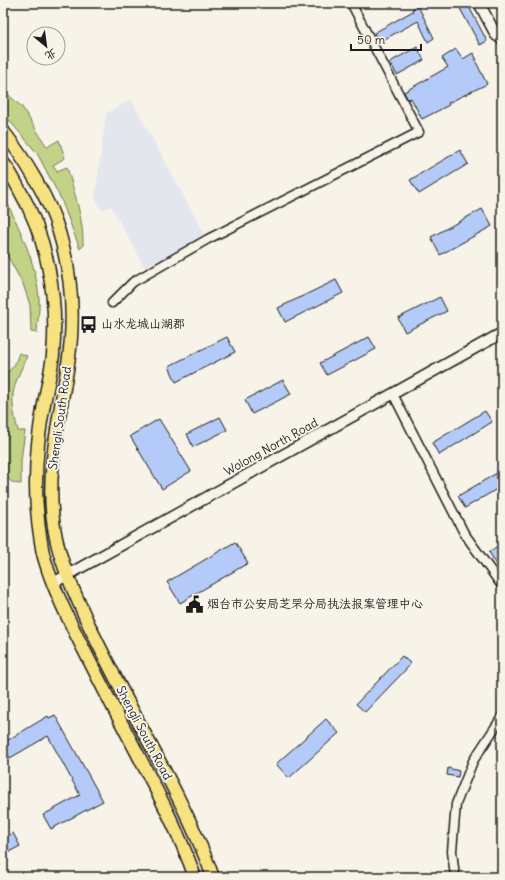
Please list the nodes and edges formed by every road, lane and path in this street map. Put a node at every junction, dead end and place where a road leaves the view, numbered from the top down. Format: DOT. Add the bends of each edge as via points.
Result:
graph roads {
  1 [pos="351,3"];
  2 [pos="479,3"];
  3 [pos="502,38"];
  4 [pos="3,131"];
  5 [pos="3,163"];
  6 [pos="112,303"];
  7 [pos="502,333"];
  8 [pos="393,394"];
  9 [pos="67,576"];
  10 [pos="53,583"];
  11 [pos="502,586"];
  12 [pos="502,717"];
  13 [pos="195,877"];
  14 [pos="213,877"];
  15 [pos="455,877"];
  1 -- 6 [label="street" via="419,132 208,239 134,282"];
  2 -- 3 [label="street" via="496,35"];
  4 -- 9 [label="main road, Shengli South Road" via="24,160 51,212 66,259 72,335 57,421 51,497 53,526"];
  5 -- 10 [label="main road, Shengli South Road" via="34,218 52,283 53,353 38,446 36,502 42,550"];
  7 -- 8 [label="street, Wolong North Road"];
  8 -- 9 [label="street, Wolong North Road"];
  8 -- 11 [label="street" via="464,533"];
  9 -- 10 [label="street, Wolong North Road"];
  9 -- 14 [label="main road, Shengli South Road" via="104,657 198,837"];
  10 -- 13 [label="main road, Shengli South Road" via="73,629 166,807"];
  12 -- 15 [label="street" via="473,761 456,804 452,851"];
}
